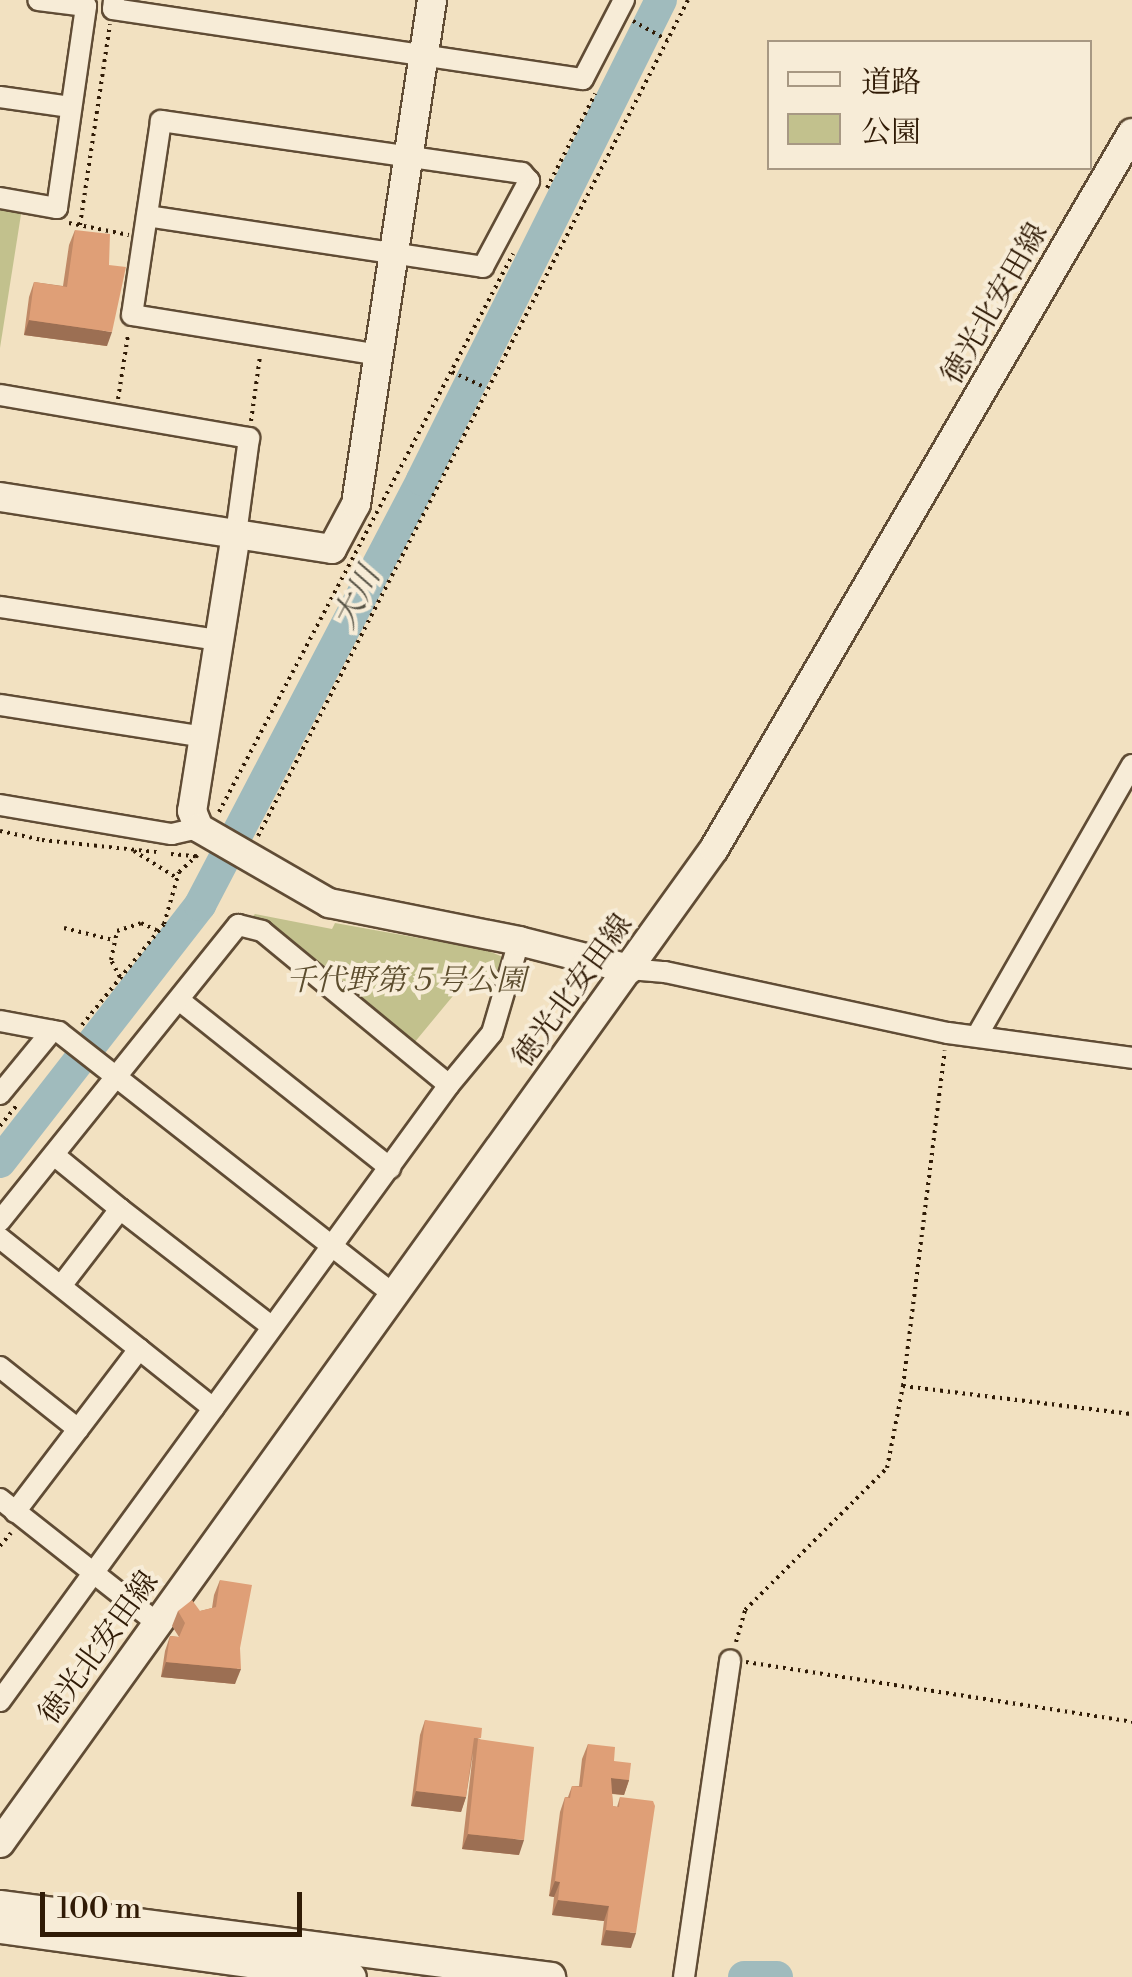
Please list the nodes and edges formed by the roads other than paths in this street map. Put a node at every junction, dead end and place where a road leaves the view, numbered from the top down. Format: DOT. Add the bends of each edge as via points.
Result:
graph roads {
  1 [pos="38,0"];
  2 [pos="432,0"];
  3 [pos="113,5"];
  4 [pos="632,5"];
  5 [pos="424,57"];
  6 [pos="0,97"];
  7 [pos="70,107"];
  8 [pos="1132,134"];
  9 [pos="410,154"];
  10 [pos="0,198"];
  11 [pos="145,227"];
  12 [pos="397,253"];
  13 [pos="380,355"];
  14 [pos="0,395"];
  15 [pos="0,497"];
  16 [pos="236,534"];
  17 [pos="0,607"];
  18 [pos="220,640"];
  19 [pos="0,705"];
  20 [pos="204,738"];
  21 [pos="1132,764"];
  22 [pos="0,805"];
  23 [pos="218,845"];
  24 [pos="519,941"];
  25 [pos="630,970"];
  26 [pos="178,1000"];
  27 [pos="0,1021"];
  28 [pos="978,1034"];
  29 [pos="65,1038"];
  30 [pos="1132,1058"];
  31 [pos="112,1074"];
  32 [pos="449,1085"];
  33 [pos="0,1094"];
  34 [pos="54,1155"];
  35 [pos="390,1168"];
  36 [pos="120,1208"];
  37 [pos="0,1221"];
  38 [pos="0,1238"];
  39 [pos="332,1247"];
  40 [pos="61,1286"];
  41 [pos="392,1293"];
  42 [pos="272,1326"];
  43 [pos="139,1349"];
  44 [pos="0,1367"];
  45 [pos="213,1408"];
  46 [pos="78,1429"];
  47 [pos="8,1506"];
  48 [pos="92,1572"];
  49 [pos="157,1623"];
  50 [pos="730,1660"];
  51 [pos="0,1701"];
  52 [pos="0,1843"];
  53 [pos="0,1905"];
  54 [pos="0,1929"];
  55 [pos="352,1977"];
  56 [pos="551,1977"];
  57 [pos="684,1977"];
  1 -- 7 [label="street" via="86,6"];
  2 -- 5 [label="street"];
  3 -- 5 [label="street"];
  4 -- 5 [label="street" via="583,79"];
  5 -- 9 [label="street"];
  6 -- 7 [label="street"];
  7 -- 10 [label="street" via="57,208"];
  8 -- 25 [label="street, 徳光北安田線" via="714,849"];
  9 -- 11 [label="street" via="161,121"];
  9 -- 12 [label="street"];
  9 -- 12 [label="street" via="522,172 530,180 483,267"];
  11 -- 12 [label="street"];
  11 -- 13 [label="street" via="132,315"];
  12 -- 13 [label="street"];
  13 -- 16 [label="street" via="356,504 332,549"];
  14 -- 16 [label="street" via="249,438"];
  15 -- 16 [label="street"];
  16 -- 18 [label="street"];
  17 -- 18 [label="street"];
  18 -- 20 [label="street"];
  19 -- 20 [label="street"];
  20 -- 23 [label="street" via="192,811"];
  21 -- 28 [label="street"];
  22 -- 23 [label="street"];
  23 -- 24 [label="street" via="329,903"];
  24 -- 25 [label="street"];
  24 -- 32 [label="street" via="492,1032"];
  25 -- 28 [label="street"];
  25 -- 41 [label="street, 徳光北安田線"];
  26 -- 31 [label="street"];
  26 -- 32 [label="street" via="238,925 262,931"];
  26 -- 35 [label="street"];
  27 -- 29 [label="street"];
  28 -- 30 [label="street"];
  29 -- 31 [label="street"];
  29 -- 33 [label="street"];
  31 -- 34 [label="street"];
  31 -- 39 [label="street"];
  32 -- 35 [label="street"];
  34 -- 36 [label="street"];
  34 -- 37 [label="street"];
  35 -- 39 [label="street"];
  36 -- 40 [label="street"];
  36 -- 42 [label="street"];
  38 -- 40 [label="street"];
  39 -- 41 [label="street"];
  39 -- 42 [label="street"];
  40 -- 43 [label="street"];
  41 -- 49 [label="street, 徳光北安田線"];
  42 -- 45 [label="street"];
  43 -- 45 [label="street"];
  43 -- 46 [label="street"];
  44 -- 46 [label="street"];
  45 -- 48 [label="street"];
  46 -- 47 [label="street"];
  47 -- 48 [label="street"];
  48 -- 49 [label="street"];
  48 -- 51 [label="street"];
  49 -- 52 [label="street, 徳光北安田線"];
  50 -- 57 [label="street"];
  53 -- 56 [label="street"];
  54 -- 55 [label="street"];
}
